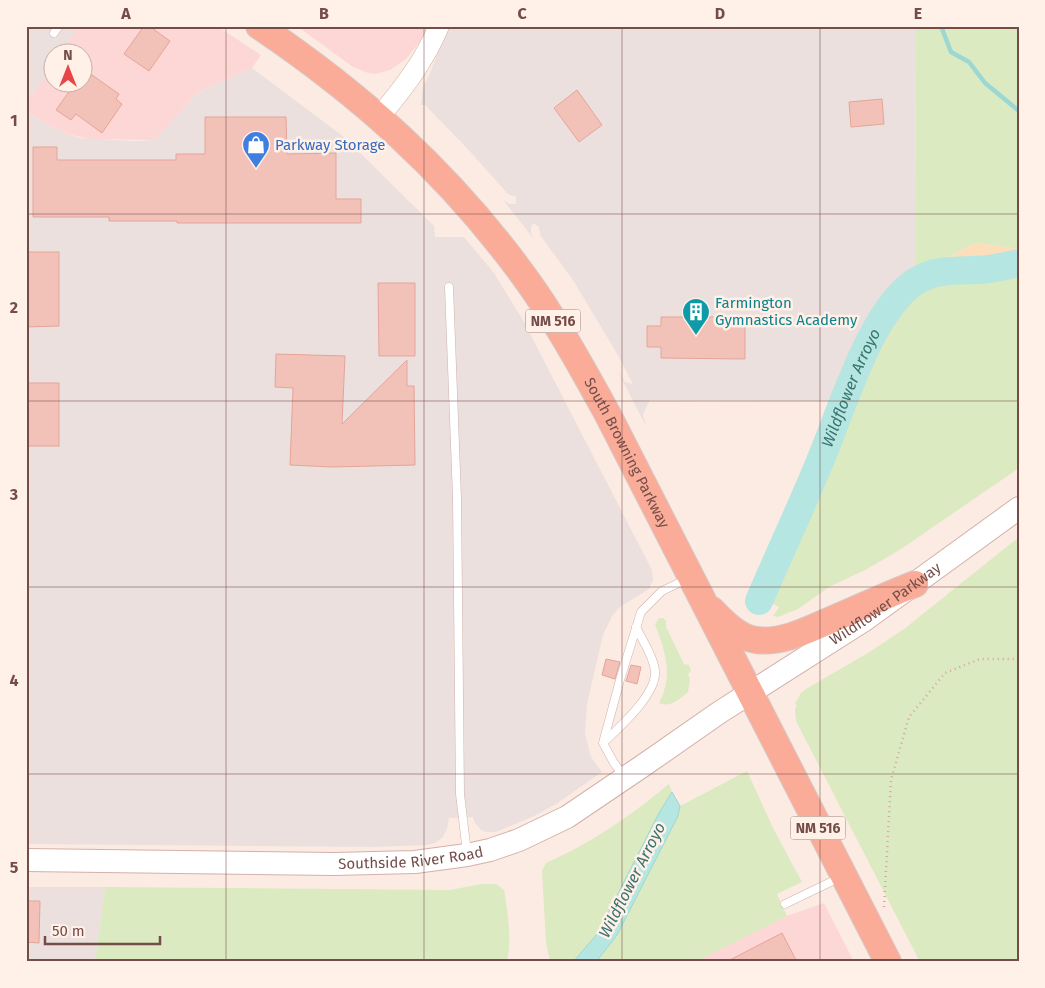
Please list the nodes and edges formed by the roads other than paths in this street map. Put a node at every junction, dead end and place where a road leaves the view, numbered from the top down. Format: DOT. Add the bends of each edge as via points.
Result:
graph roads {
  1 [pos="59,26"];
  2 [pos="259,26"];
  3 [pos="439,26"];
  4 [pos="54,33"];
  5 [pos="379,116"];
  6 [pos="449,287"];
  7 [pos="1019,508"];
  8 [pos="915,584"];
  9 [pos="697,588"];
  10 [pos="636,626"];
  11 [pos="749,694"];
  12 [pos="603,743"];
  13 [pos="625,778"];
  14 [pos="467,855"];
  15 [pos="26,860"];
  16 [pos="843,876"];
  17 [pos="785,904"];
  18 [pos="888,962"];
  1 -- 4 [label="lane"];
  2 -- 5 [label="highway, South Browning Parkway / NM 516" via="302,55"];
  3 -- 5 [label="street" via="408,81"];
  5 -- 9 [label="highway, South Browning Parkway / NM 516" via="434,168 520,269 574,352"];
  6 -- 14 [label="lane" via="457,498 460,794"];
  7 -- 8 [label="main road, Wildflower Parkway"];
  8 -- 9 [label="highway" via="802,632 775,640 748,638 720,619"];
  8 -- 11 [label="main road, Wildflower Parkway"];
  9 -- 10 [label="lane" via="662,591 641,612"];
  9 -- 11 [label="highway, South Browning Parkway / NM 516"];
  10 -- 12 [label="lane"];
  10 -- 12 [label="lane" via="655,671 650,691 626,722"];
  11 -- 13 [label="main road, Southside River Road"];
  11 -- 16 [label="highway, South Browning Parkway / NM 516"];
  12 -- 13 [label="lane"];
  13 -- 14 [label="main road, Southside River Road" via="544,829 490,850"];
  14 -- 15 [label="main road, Southside River Road" via="415,862 369,863"];
  16 -- 17 [label="lane"];
  16 -- 18 [label="highway, South Browning Parkway / NM 516"];
}
